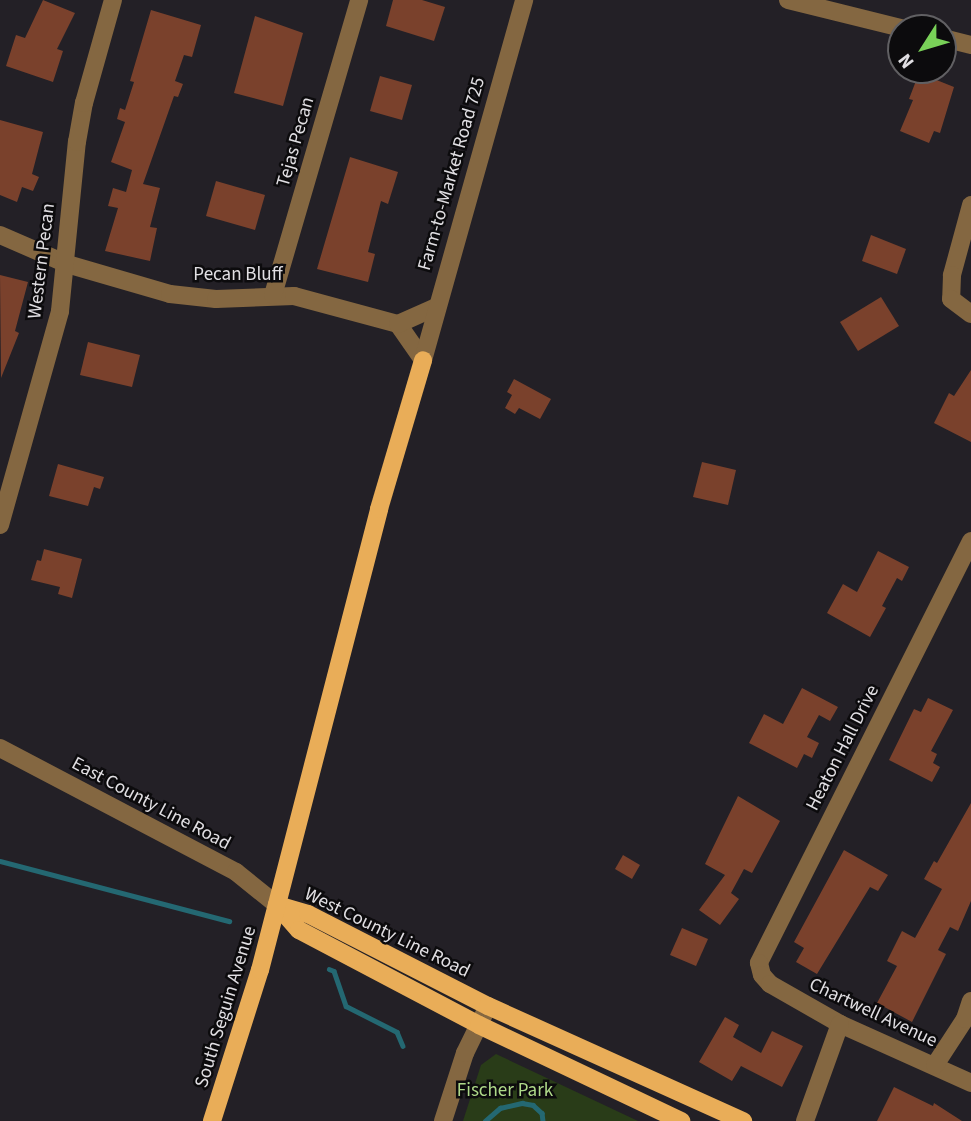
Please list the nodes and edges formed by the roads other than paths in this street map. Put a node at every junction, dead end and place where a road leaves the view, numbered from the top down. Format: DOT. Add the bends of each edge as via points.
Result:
graph roads {
  1 [pos="113,0"];
  2 [pos="359,0"];
  3 [pos="524,0"];
  4 [pos="788,0"];
  5 [pos="887,25"];
  6 [pos="971,205"];
  7 [pos="0,235"];
  8 [pos="67,264"];
  9 [pos="273,295"];
  10 [pos="436,307"];
  11 [pos="971,314"];
  12 [pos="398,324"];
  13 [pos="423,360"];
  14 [pos="0,525"];
  15 [pos="971,541"];
  16 [pos="0,748"];
  17 [pos="277,905"];
  18 [pos="762,975"];
  19 [pos="971,1001"];
  20 [pos="488,1006"];
  21 [pos="840,1024"];
  22 [pos="479,1025"];
  23 [pos="935,1065"];
  24 [pos="971,1083"];
  25 [pos="212,1121"];
  26 [pos="443,1121"];
  27 [pos="681,1121"];
  28 [pos="743,1121"];
  29 [pos="805,1121"];
  1 -- 8 [label="street, Western Pecan" via="77,142"];
  2 -- 9 [label="street, Tejas Pecan"];
  3 -- 10 [label="street, Farm-to-Market Road 725"];
  4 -- 5 [label="street"];
  6 -- 11 [label="street" via="952,275 951,299"];
  7 -- 8 [label="street, Pecan Bluff"];
  8 -- 9 [label="street, Pecan Bluff" via="170,294 216,299"];
  8 -- 14 [label="street, Western Pecan" via="50,352"];
  9 -- 12 [label="street, Pecan Bluff" via="294,296"];
  10 -- 12 [label="street"];
  10 -- 13 [label="street, Farm-to-Market Road 725"];
  12 -- 13 [label="street"];
  13 -- 17 [label="main road, South Seguin Avenue" via="379,509"];
  15 -- 18 [label="street, Heaton Hall Drive" via="760,958"];
  16 -- 17 [label="street, East County Line Road" via="225,866"];
  17 -- 20 [label="main road, West County Line Road" via="308,914"];
  17 -- 22 [label="main road, West County Line Road" via="299,930"];
  17 -- 25 [label="main road, South Seguin Avenue"];
  18 -- 21 [label="street, Chartwell Avenue" via="776,988"];
  19 -- 23 [label="street" via="965,1019"];
  20 -- 22 [label="street"];
  20 -- 28 [label="main road, West County Line Road"];
  21 -- 23 [label="street, Chartwell Avenue"];
  21 -- 29 [label="street"];
  22 -- 26 [label="street" via="452,1087"];
  22 -- 27 [label="main road, West County Line Road"];
  23 -- 24 [label="street, Chartwell Avenue"];
}
